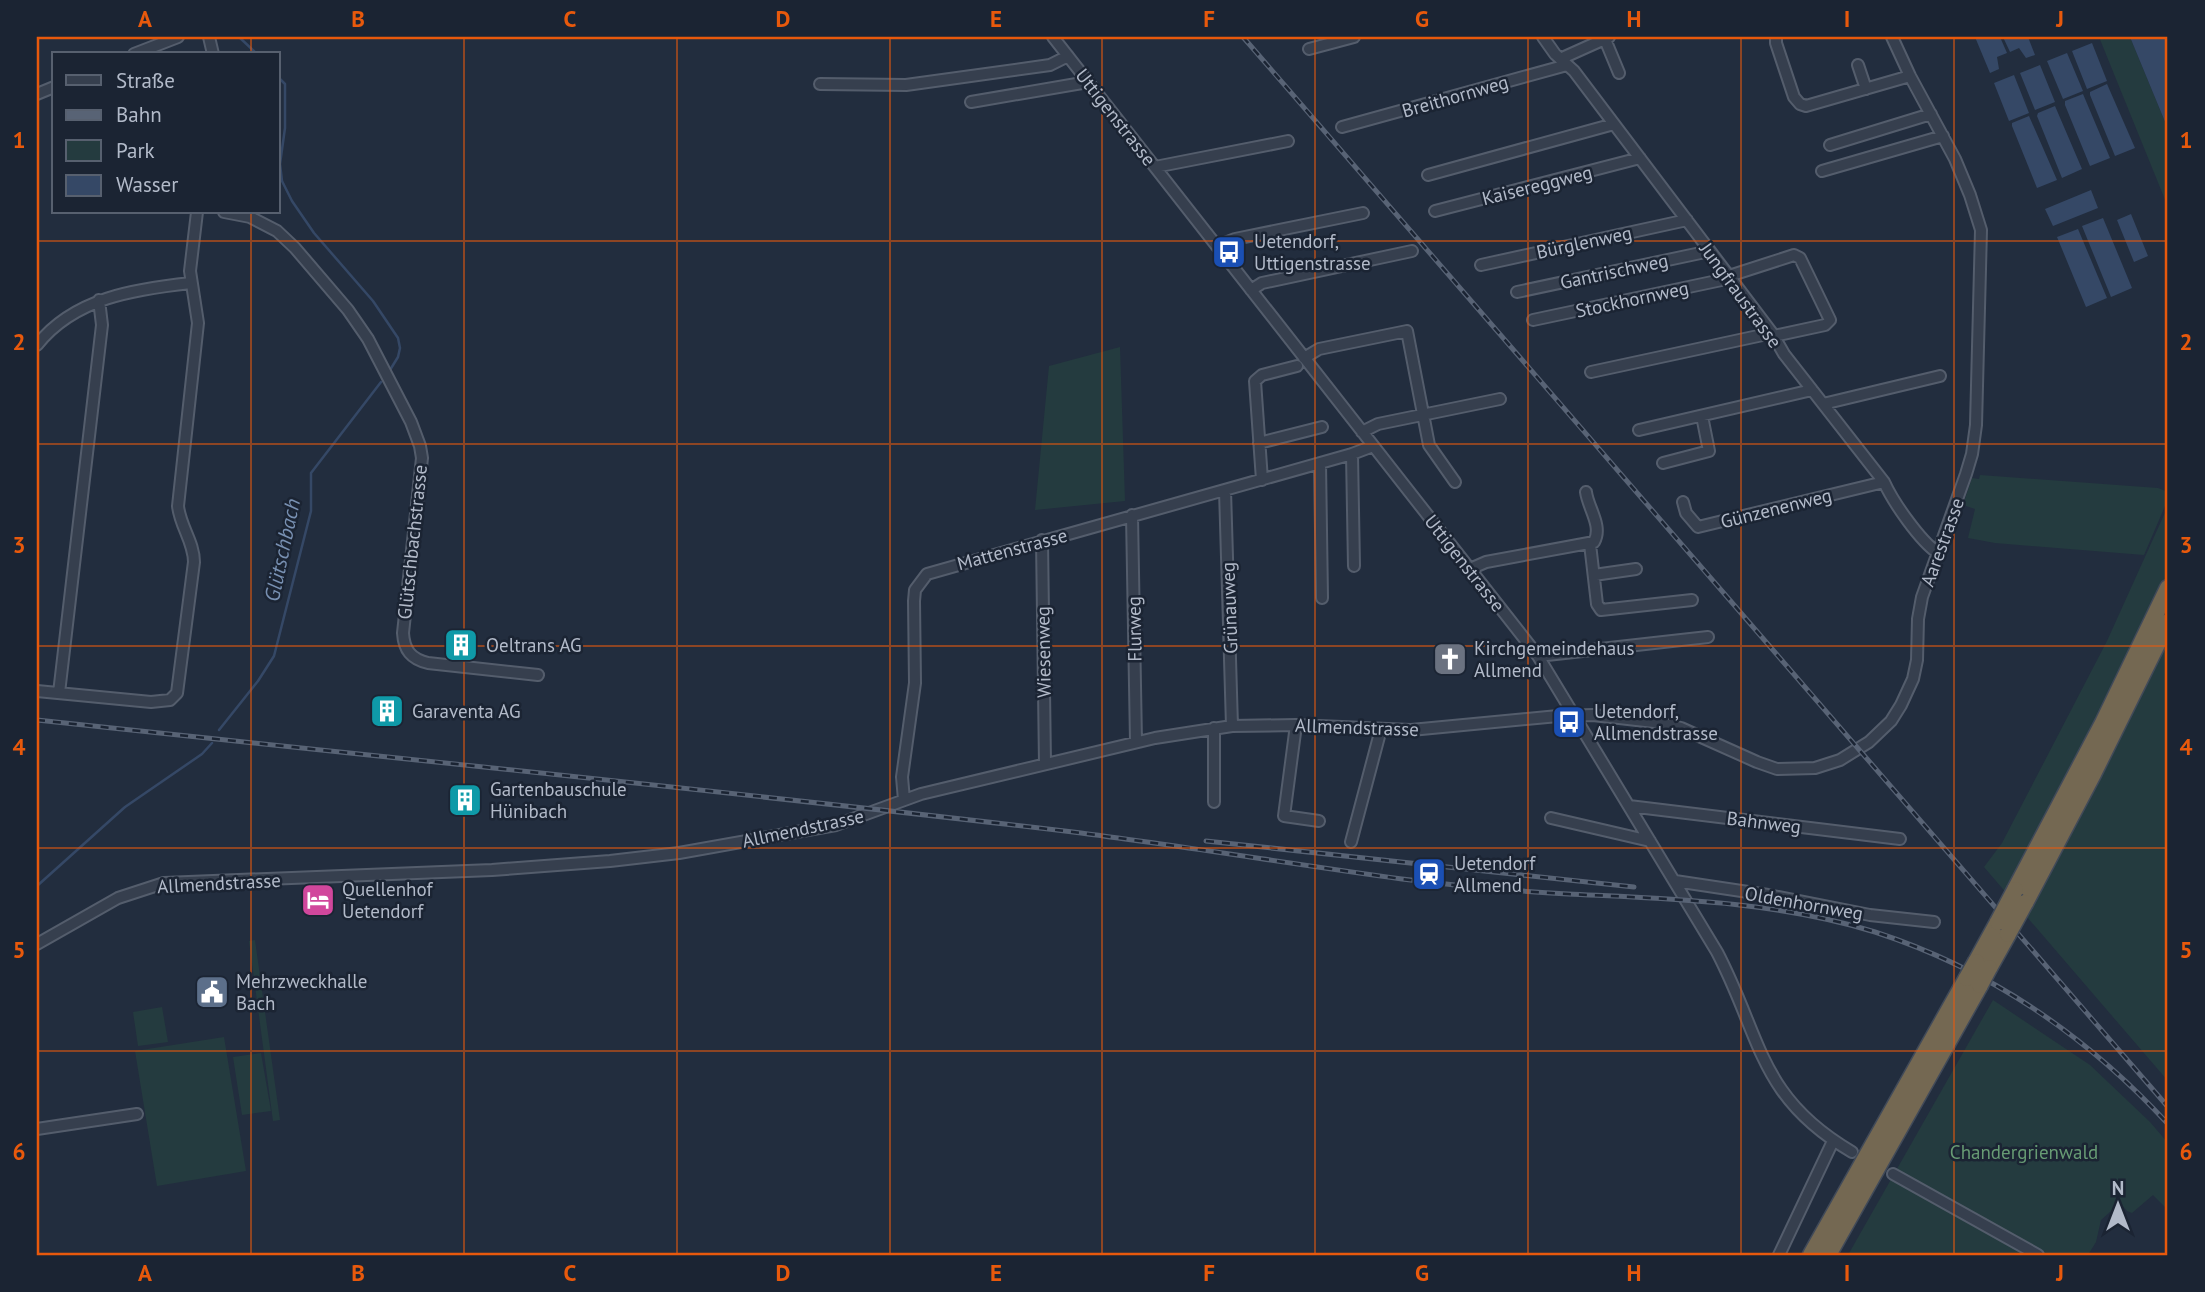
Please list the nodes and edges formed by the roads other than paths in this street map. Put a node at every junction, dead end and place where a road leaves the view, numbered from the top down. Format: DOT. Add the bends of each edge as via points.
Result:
graph roads {
  1 [pos="177,37"];
  2 [pos="1053,37"];
  3 [pos="1354,37"];
  4 [pos="1543,37"];
  5 [pos="1606,37"];
  6 [pos="1776,37"];
  7 [pos="1892,37"];
  8 [pos="1309,49"];
  9 [pos="139,52"];
  10 [pos="1068,56"];
  11 [pos="1564,62"];
  12 [pos="1858,65"];
  13 [pos="1619,73"];
  14 [pos="1910,76"];
  15 [pos="1088,82"];
  16 [pos="820,85"];
  17 [pos="1866,89"];
  18 [pos="971,102"];
  19 [pos="1931,114"];
  20 [pos="1614,124"];
  21 [pos="1342,127"];
  22 [pos="1943,136"];
  23 [pos="1288,141"];
  24 [pos="1830,145"];
  25 [pos="1640,158"];
  26 [pos="1155,167"];
  27 [pos="1822,171"];
  28 [pos="1428,175"];
  29 [pos="1435,211"];
  30 [pos="1363,213"];
  31 [pos="197,214"];
  32 [pos="234,214"];
  33 [pos="1687,220"];
  34 [pos="1217,246"];
  35 [pos="1412,251"];
  36 [pos="1710,251"];
  37 [pos="1481,265"];
  38 [pos="1730,277"];
  39 [pos="191,283"];
  40 [pos="1251,290"];
  41 [pos="1517,292"];
  42 [pos="99,300"];
  43 [pos="1534,320"];
  44 [pos="1773,334"];
  45 [pos="37,345"];
  46 [pos="1301,362"];
  47 [pos="1591,372"];
  48 [pos="1940,376"];
  49 [pos="1812,390"];
  50 [pos="1500,399"];
  51 [pos="1823,404"];
  52 [pos="1424,415"];
  53 [pos="1702,416"];
  54 [pos="1322,427"];
  55 [pos="1639,430"];
  56 [pos="1362,432"];
  57 [pos="1259,443"];
  58 [pos="1373,446"];
  59 [pos="1352,454"];
  60 [pos="1320,463"];
  61 [pos="1663,463"];
  62 [pos="1262,480"];
  63 [pos="1455,482"];
  64 [pos="1884,482"];
  65 [pos="1225,490"];
  66 [pos="1586,492"];
  67 [pos="1683,502"];
  68 [pos="1132,515"];
  69 [pos="1042,540"];
  70 [pos="1590,544"];
  71 [pos="1938,553"];
  72 [pos="1354,566"];
  73 [pos="1470,569"];
  74 [pos="1636,569"];
  75 [pos="1594,575"];
  76 [pos="2168,589"];
  77 [pos="1322,598"];
  78 [pos="1692,600"];
  79 [pos="2168,622"];
  80 [pos="1708,637"];
  81 [pos="1538,656"];
  82 [pos="538,675"];
  83 [pos="37,691"];
  84 [pos="59,693"];
  85 [pos="1574,715"];
  86 [pos="1296,725"];
  87 [pos="1232,726"];
  88 [pos="1214,728"];
  89 [pos="1381,729"];
  90 [pos="1136,742"];
  91 [pos="1045,764"];
  92 [pos="904,800"];
  93 [pos="1214,802"];
  94 [pos="1629,806"];
  95 [pos="1551,818"];
  96 [pos="1319,821"];
  97 [pos="1900,839"];
  98 [pos="1650,841"];
  99 [pos="1351,842"];
  100 [pos="1675,881"];
  101 [pos="2020,897"];
  102 [pos="1934,922"];
  103 [pos="37,944"];
  104 [pos="1973,981"];
  105 [pos="137,1114"];
  106 [pos="37,1129"];
  107 [pos="1833,1141"];
  108 [pos="1852,1152"];
  109 [pos="1893,1174"];
  110 [pos="1779,1255"];
  111 [pos="1811,1255"];
  112 [pos="1828,1255"];
  113 [pos="2038,1255"];
  1 -- 9 [label="street"];
  2 -- 10 [label="street, Uttigenstrasse"];
  3 -- 8 [label="street"];
  4 -- 11 [label="street, Jungfraustrasse"];
  5 -- 11 [label="street, Breithornweg"];
  5 -- 13 [label="street"];
  6 -- 17 [label="street" via="1800,104 1815,105"];
  7 -- 14 [label="street, Aarestrasse"];
  10 -- 15 [label="street, Uttigenstrasse"];
  10 -- 16 [label="street" via="1050,65 919,84"];
  11 -- 20 [label="street, Jungfraustrasse"];
  11 -- 21 [label="street, Breithornweg"];
  12 -- 17 [label="street"];
  14 -- 17 [label="street"];
  14 -- 19 [label="street, Aarestrasse"];
  15 -- 18 [label="street"];
  15 -- 26 [label="street, Uttigenstrasse"];
  19 -- 22 [label="street, Aarestrasse"];
  19 -- 24 [label="street"];
  20 -- 25 [label="street, Jungfraustrasse"];
  20 -- 28 [label="street"];
  22 -- 27 [label="street"];
  22 -- 71 [label="street, Aarestrasse" via="1970,195 1981,244 1975,437"];
  23 -- 26 [label="street"];
  25 -- 29 [label="street, Kaisereggweg"];
  25 -- 33 [label="street, Jungfraustrasse"];
  26 -- 34 [label="street, Uttigenstrasse"];
  30 -- 34 [label="street"];
  31 -- 39 [label="street"];
  32 -- 82 [label="street, Glütschbachstrasse" via="277,231 359,324 417,435 422,458 404,645 418,660 428,663"];
  33 -- 36 [label="street, Jungfraustrasse"];
  33 -- 37 [label="street, Bürglenweg"];
  34 -- 40 [label="street, Uttigenstrasse"];
  35 -- 40 [label="street" via="1262,283"];
  36 -- 38 [label="street, Jungfraustrasse"];
  36 -- 41 [label="street, Gantrischweg"];
  38 -- 43 [label="street, Stockhornweg"];
  38 -- 44 [label="street, Jungfraustrasse"];
  38 -- 44 [label="street, Stockhornweg" via="1794,255 1800,258 1830,320 1825,325"];
  39 -- 42 [label="street"];
  39 -- 84 [label="street" via="198,323 178,506 194,555 177,693 170,700 151,702"];
  40 -- 46 [label="street, Uttigenstrasse"];
  42 -- 45 [label="street" via="59,324"];
  42 -- 84 [label="street" via="102,325"];
  44 -- 47 [label="street"];
  44 -- 49 [label="street, Jungfraustrasse"];
  46 -- 52 [label="street" via="1319,349 1407,331"];
  46 -- 56 [label="street, Uttigenstrasse"];
  46 -- 57 [label="street" via="1255,381"];
  48 -- 51 [label="street"];
  49 -- 51 [label="street, Jungfraustrasse"];
  49 -- 53 [label="street"];
  50 -- 52 [label="street"];
  51 -- 64 [label="street, Jungfraustrasse"];
  52 -- 56 [label="street"];
  52 -- 63 [label="street" via="1431,450"];
  53 -- 55 [label="street"];
  53 -- 61 [label="street" via="1709,451"];
  54 -- 57 [label="street"];
  56 -- 58 [label="street, Uttigenstrasse"];
  57 -- 62 [label="street"];
  58 -- 59 [label="street, Mattenstrasse"];
  58 -- 73 [label="street, Uttigenstrasse"];
  59 -- 60 [label="street, Mattenstrasse"];
  59 -- 72 [label="street"];
  60 -- 62 [label="street, Mattenstrasse"];
  60 -- 77 [label="street"];
  62 -- 65 [label="street, Mattenstrasse"];
  64 -- 67 [label="street, Günzenenweg" via="1698,527"];
  64 -- 71 [label="street, Jungfraustrasse"];
  65 -- 68 [label="street, Mattenstrasse"];
  65 -- 87 [label="street, Grünauweg"];
  66 -- 70 [label="street" via="1597,533"];
  68 -- 69 [label="street, Mattenstrasse"];
  68 -- 90 [label="street, Flurweg"];
  69 -- 91 [label="street, Wiesenweg"];
  69 -- 92 [label="street, Mattenstrasse" via="937,569 915,590 915,683 902,777"];
  70 -- 73 [label="street" via="1486,562"];
  70 -- 75 [label="street"];
  71 -- 85 [label="street, Aarestrasse" via="1919,606 1917,660 1905,696 1877,735 1833,763 1777,769 1681,728"];
  73 -- 81 [label="street, Uttigenstrasse"];
  74 -- 75 [label="street"];
  75 -- 78 [label="street" via="1601,610"];
  76 -- 101 [label="highway"];
  79 -- 101 [label="highway" via="2099,762"];
  80 -- 81 [label="street"];
  81 -- 85 [label="street, Uttigenstrasse"];
  83 -- 84 [label="street"];
  85 -- 89 [label="street, Allmendstrasse"];
  85 -- 94 [label="street, Uttigenstrasse"];
  86 -- 87 [label="street, Allmendstrasse"];
  86 -- 89 [label="street, Allmendstrasse"];
  86 -- 96 [label="street" via="1284,816"];
  87 -- 88 [label="street, Allmendstrasse"];
  88 -- 90 [label="street, Allmendstrasse"];
  88 -- 93 [label="street"];
  89 -- 99 [label="street"];
  90 -- 91 [label="street, Allmendstrasse"];
  91 -- 92 [label="street, Allmendstrasse"];
  92 -- 103 [label="street, Allmendstrasse" via="836,825 645,858 470,872 164,883 118,898"];
  94 -- 97 [label="street, Bahnweg"];
  94 -- 98 [label="street, Uttigenstrasse"];
  95 -- 98 [label="street"];
  98 -- 100 [label="street, Uttigenstrasse"];
  100 -- 102 [label="street, Oldenhornweg"];
  100 -- 107 [label="street, Uttigenstrasse" via="1724,964 1774,1081 1800,1114"];
  101 -- 104 [label="highway, bridge"];
  104 -- 111 [label="highway"];
  104 -- 112 [label="highway"];
  105 -- 106 [label="street"];
  107 -- 108 [label="street, Uttigenstrasse"];
  107 -- 110 [label="street"];
  109 -- 113 [label="street"];
}
